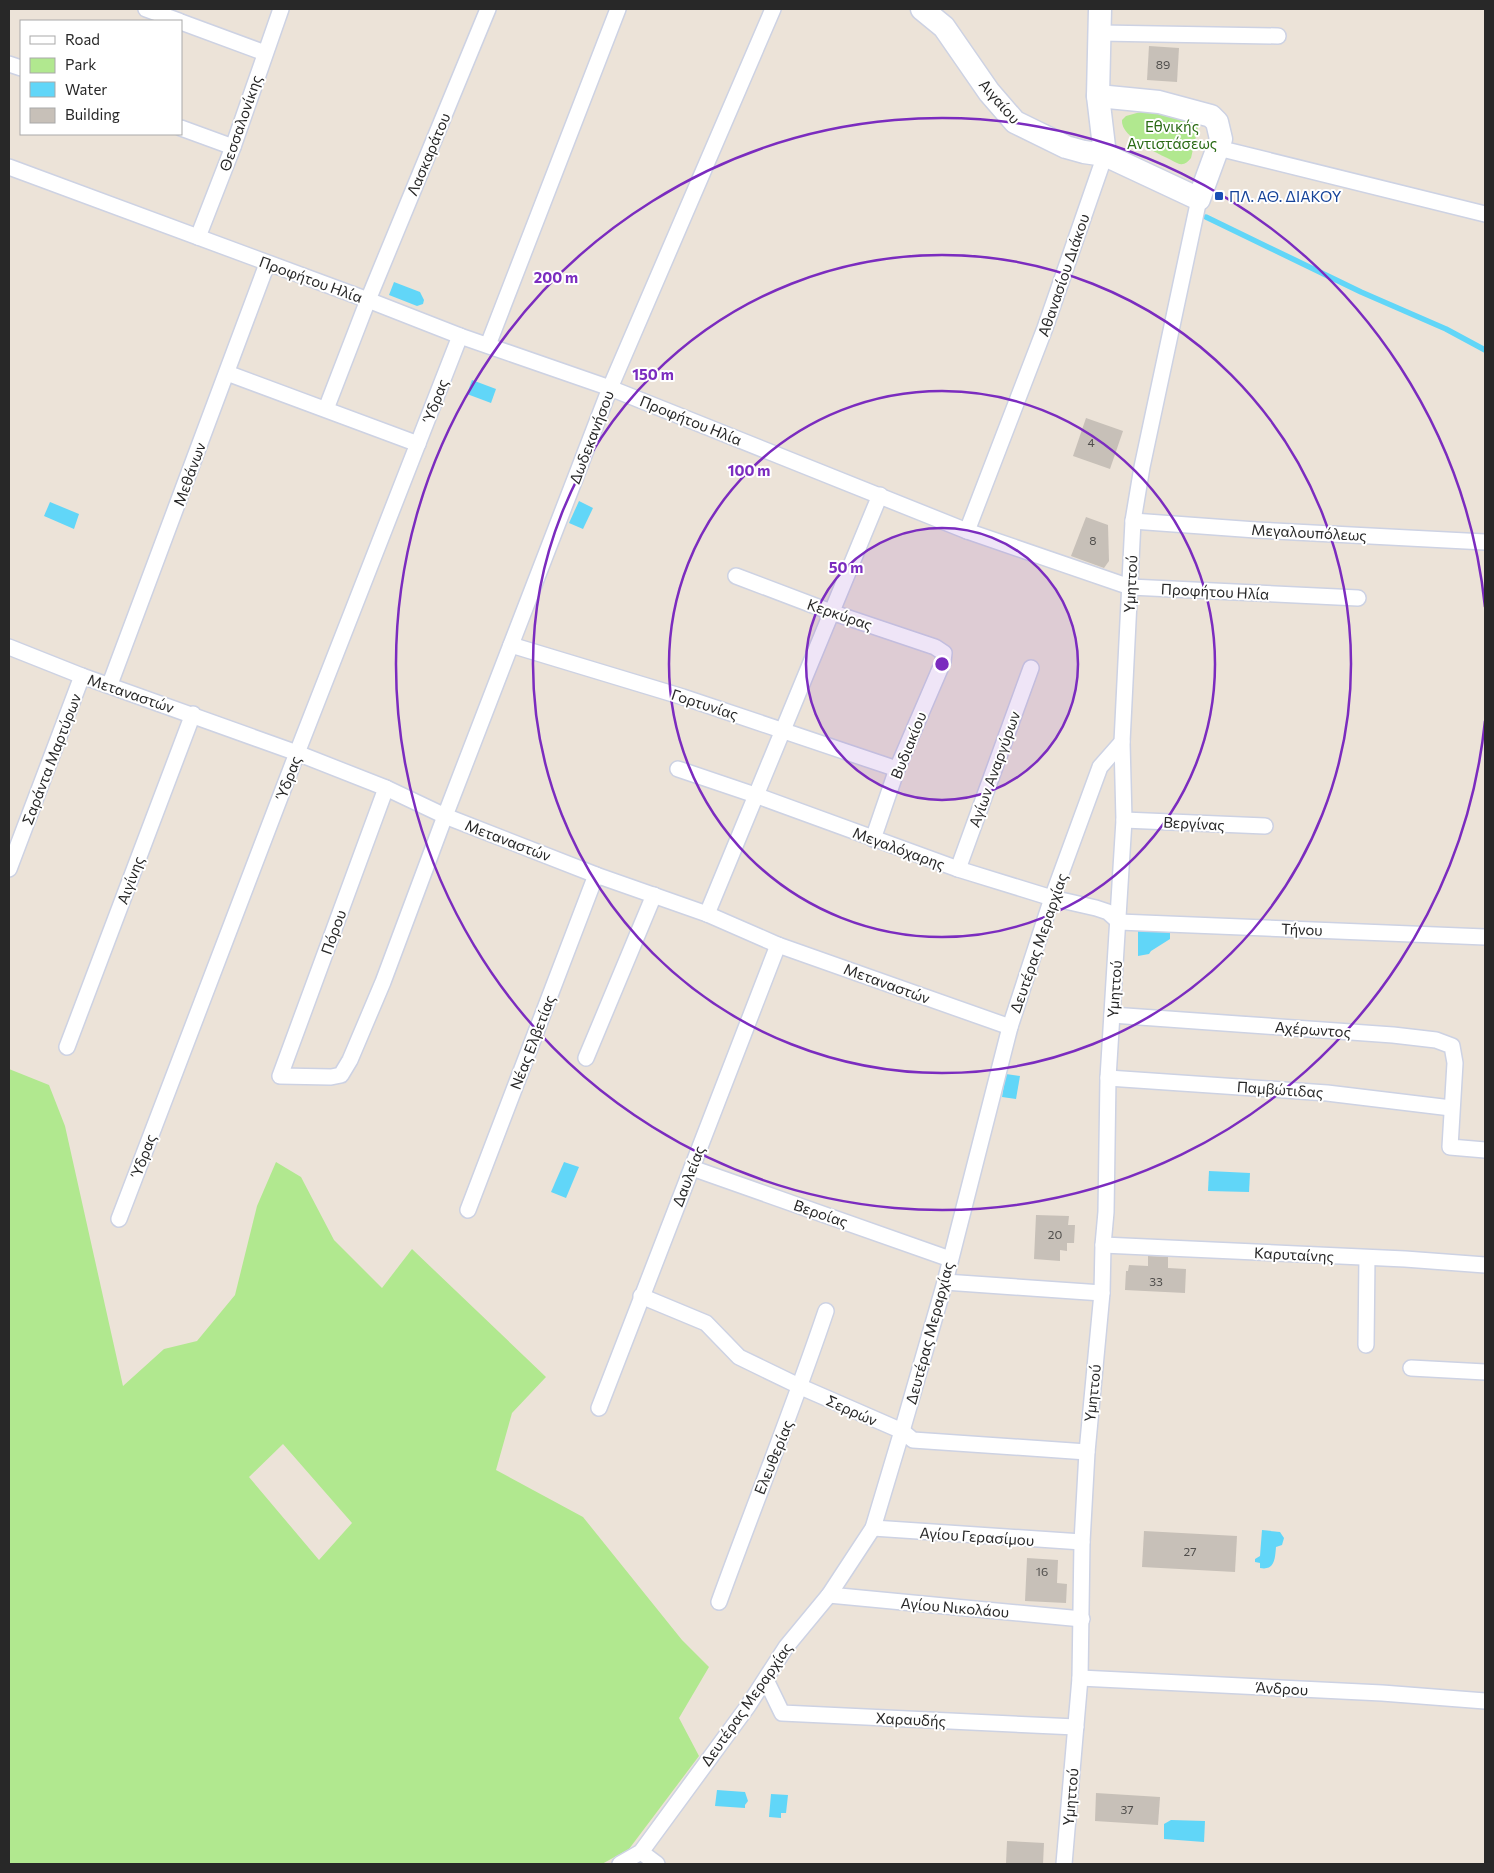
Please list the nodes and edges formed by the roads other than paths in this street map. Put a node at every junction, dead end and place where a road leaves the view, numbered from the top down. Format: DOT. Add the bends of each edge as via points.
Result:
graph roads {
  1 [pos="146,9"];
  2 [pos="281,9"];
  3 [pos="488,9"];
  4 [pos="618,9"];
  5 [pos="773,9"];
  6 [pos="922,9"];
  7 [pos="1100,9"];
  8 [pos="175,20"];
  9 [pos="182,23"];
  10 [pos="1100,32"];
  11 [pos="1278,36"];
  12 [pos="265,53"];
  13 [pos="1098,96"];
  14 [pos="182,128"];
  15 [pos="233,147"];
  16 [pos="1218,148"];
  17 [pos="1105,155"];
  18 [pos="9,167"];
  19 [pos="1199,200"];
  20 [pos="1485,214"];
  21 [pos="198,238"];
  22 [pos="268,264"];
  23 [pos="368,300"];
  24 [pos="460,336"];
  25 [pos="488,345"];
  26 [pos="227,373"];
  27 [pos="610,388"];
  28 [pos="326,410"];
  29 [pos="418,444"];
  30 [pos="880,495"];
  31 [pos="1133,521"];
  32 [pos="967,531"];
  33 [pos="1485,542"];
  34 [pos="736,576"];
  35 [pos="1130,587"];
  36 [pos="1358,598"];
  37 [pos="831,612"];
  38 [pos="511,645"];
  39 [pos="9,647"];
  40 [pos="944,653"];
  41 [pos="1031,668"];
  42 [pos="82,676"];
  43 [pos="110,684"];
  44 [pos="193,714"];
  45 [pos="782,729"];
  46 [pos="1122,742"];
  47 [pos="297,752"];
  48 [pos="678,769"];
  49 [pos="897,769"];
  50 [pos="386,788"];
  51 [pos="755,795"];
  52 [pos="445,816"];
  53 [pos="1124,820"];
  54 [pos="1265,826"];
  55 [pos="873,838"];
  56 [pos="958,869"];
  57 [pos="9,870"];
  58 [pos="596,874"];
  59 [pos="654,895"];
  60 [pos="1052,898"];
  61 [pos="707,914"];
  62 [pos="1118,922"];
  63 [pos="1485,937"];
  64 [pos="778,945"];
  65 [pos="1112,1015"];
  66 [pos="1010,1027"];
  67 [pos="68,1046"];
  68 [pos="586,1058"];
  69 [pos="280,1076"];
  70 [pos="1108,1078"];
  71 [pos="1451,1108"];
  72 [pos="1485,1150"];
  73 [pos="692,1168"];
  74 [pos="468,1210"];
  75 [pos="119,1219"];
  76 [pos="1103,1245"];
  77 [pos="1367,1258"];
  78 [pos="950,1259"];
  79 [pos="1485,1266"];
  80 [pos="945,1282"];
  81 [pos="1102,1293"];
  82 [pos="641,1296"];
  83 [pos="826,1311"];
  84 [pos="1366,1345"];
  85 [pos="1411,1368"];
  86 [pos="1485,1372"];
  87 [pos="801,1387"];
  88 [pos="599,1408"];
  89 [pos="902,1432"];
  90 [pos="1086,1452"];
  91 [pos="873,1528"];
  92 [pos="1082,1542"];
  93 [pos="829,1595"];
  94 [pos="719,1602"];
  95 [pos="1082,1619"];
  96 [pos="1080,1678"];
  97 [pos="766,1680"];
  98 [pos="1485,1701"];
  99 [pos="1076,1727"];
  100 [pos="641,1852"];
  101 [pos="620,1864"];
  102 [pos="657,1864"];
  103 [pos="1064,1864"];
  1 -- 8 [label="street"];
  2 -- 12 [label="street, Θεσσαλονίκης"];
  3 -- 23 [label="street, Λασκαράτου"];
  4 -- 25 [label="street"];
  5 -- 27 [label="street, Δωδεκανήσου"];
  6 -- 17 [label="street, Αιγαίου" via="944,26 989,92 1014,122 1066,147"];
  7 -- 10 [label="street, Αθανασίου Διάκου"];
  9 -- 12 [label="street"];
  10 -- 11 [label="street"];
  10 -- 13 [label="street, Αθανασίου Διάκου"];
  12 -- 15 [label="street, Θεσσαλονίκης"];
  13 -- 16 [label="street, Υμηττού" via="1159,102 1211,116 1218,122 1221,139"];
  13 -- 17 [label="street, Αθανασίου Διάκου"];
  14 -- 15 [label="street"];
  15 -- 21 [label="street, Θεσσαλονίκης"];
  16 -- 19 [label="street, Υμηττού"];
  16 -- 20 [label="street"];
  17 -- 19 [label="street, Αιγαίου"];
  17 -- 32 [label="street, Αθανασίου Διάκου" via="1045,328"];
  18 -- 21 [label="street, Προφήτου Ηλία"];
  19 -- 31 [label="street, Υμηττού"];
  21 -- 22 [label="street, Προφήτου Ηλία"];
  22 -- 23 [label="street, Προφήτου Ηλία"];
  22 -- 26 [label="street, Μεθάνων"];
  23 -- 24 [label="street, Προφήτου Ηλία"];
  23 -- 28 [label="street, Λασκαράτου"];
  24 -- 25 [label="street, Προφήτου Ηλία"];
  24 -- 29 [label="street, Ύδρας"];
  25 -- 27 [label="street, Προφήτου Ηλία"];
  26 -- 28 [label="street"];
  26 -- 43 [label="street, Μεθάνων"];
  27 -- 30 [label="street, Προφήτου Ηλία"];
  27 -- 38 [label="street, Δωδεκανήσου"];
  28 -- 29 [label="street"];
  29 -- 47 [label="street, Ύδρας"];
  30 -- 32 [label="street, Προφήτου Ηλία"];
  30 -- 37 [label="street"];
  31 -- 33 [label="street, Μεγαλουπόλεως"];
  31 -- 35 [label="street, Υμηττού"];
  32 -- 35 [label="street, Προφήτου Ηλία"];
  34 -- 37 [label="street, Κερκύρας"];
  35 -- 36 [label="street, Προφήτου Ηλία"];
  35 -- 46 [label="street, Υμηττού"];
  37 -- 40 [label="street, Κερκύρας" via="936,647"];
  37 -- 45 [label="street"];
  38 -- 45 [label="street, Γορτυνίας"];
  38 -- 52 [label="street, Δωδεκανήσου"];
  39 -- 42 [label="street, Μεταναστών"];
  40 -- 49 [label="street, Βυδιακίου"];
  41 -- 56 [label="street, Αγίων Αναργύρων"];
  42 -- 43 [label="street, Μεταναστών"];
  42 -- 57 [label="street, Σαράντα Μαρτύρων"];
  43 -- 44 [label="street, Μεταναστών"];
  44 -- 47 [label="street, Μεταναστών"];
  44 -- 67 [label="street, Αιγίνης"];
  45 -- 49 [label="street, Γορτυνίας"];
  45 -- 51 [label="street"];
  46 -- 53 [label="street, Υμηττού"];
  46 -- 60 [label="street, Δευτέρας Μεραρχίας" via="1100,767"];
  47 -- 50 [label="street, Μεταναστών"];
  47 -- 75 [label="street, Ύδρας"];
  48 -- 51 [label="street, Μεγαλόχαρης"];
  49 -- 55 [label="street, Βυδιακίου"];
  50 -- 52 [label="street, Μεταναστών"];
  50 -- 69 [label="street, Πόρου"];
  51 -- 55 [label="street, Μεγαλόχαρης"];
  51 -- 61 [label="street"];
  52 -- 58 [label="street, Μεταναστών"];
  52 -- 69 [label="street, Δωδεκανήσου" via="383,982 341,1075"];
  53 -- 54 [label="street, Βεργίνας"];
  53 -- 62 [label="street, Υμηττού"];
  55 -- 56 [label="street, Μεγαλόχαρης"];
  56 -- 60 [label="street, Μεγαλόχαρης"];
  58 -- 59 [label="street, Μεταναστών"];
  58 -- 74 [label="street, Νέας Ελβετίας"];
  59 -- 61 [label="street, Μεταναστών"];
  59 -- 68 [label="street"];
  60 -- 62 [label="street, Μεγαλόχαρης" via="1108,912"];
  60 -- 66 [label="street, Δευτέρας Μεραρχίας"];
  61 -- 64 [label="street, Μεταναστών"];
  62 -- 63 [label="street, Τήνου"];
  62 -- 65 [label="street, Υμηττού"];
  64 -- 66 [label="street, Μεταναστών"];
  64 -- 73 [label="street, Δαυλείας"];
  65 -- 70 [label="street, Υμηττού"];
  65 -- 71 [label="street, Αχέρωντος" via="1436,1040 1452,1046 1455,1063"];
  66 -- 78 [label="street, Δευτέρας Μεραρχίας"];
  70 -- 71 [label="street, Παμβώτιδας" via="1327,1093"];
  70 -- 76 [label="street, Υμηττού"];
  71 -- 72 [label="street" via="1450,1147"];
  73 -- 78 [label="street, Βεροίας"];
  73 -- 82 [label="street, Δαυλείας"];
  76 -- 77 [label="street, Καρυταίνης"];
  76 -- 81 [label="street, Υμηττού"];
  77 -- 79 [label="street, Καρυταίνης"];
  77 -- 84 [label="street"];
  78 -- 80 [label="street, Δευτέρας Μεραρχίας"];
  80 -- 81 [label="street"];
  80 -- 89 [label="street, Δευτέρας Μεραρχίας"];
  81 -- 90 [label="street, Υμηττού"];
  82 -- 87 [label="street, Σερρών" via="706,1323 739,1356"];
  82 -- 88 [label="street, Δαυλείας"];
  83 -- 87 [label="street, Ελευθερίας"];
  85 -- 86 [label="street"];
  87 -- 89 [label="street, Σερρών"];
  87 -- 94 [label="street, Ελευθερίας"];
  89 -- 90 [label="street, Σερρών" via="913,1440"];
  89 -- 91 [label="street, Δευτέρας Μεραρχίας"];
  90 -- 92 [label="street, Υμηττού"];
  91 -- 92 [label="street, Αγίου Γερασίμου"];
  91 -- 93 [label="street, Δευτέρας Μεραρχίας"];
  92 -- 95 [label="street, Υμηττού"];
  93 -- 95 [label="street, Αγίου Νικολάου"];
  93 -- 97 [label="street, Δευτέρας Μεραρχίας" via="786,1647"];
  95 -- 96 [label="street, Υμηττού"];
  96 -- 98 [label="street, Άνδρου"];
  96 -- 99 [label="street, Υμηττού"];
  97 -- 99 [label="street, Χαραυδής" via="782,1713"];
  97 -- 100 [label="street, Δευτέρας Μεραρχίας"];
  99 -- 103 [label="street, Υμηττού"];
  100 -- 101 [label="street, Δευτέρας Μεραρχίας"];
  100 -- 102 [label="street"];
}
